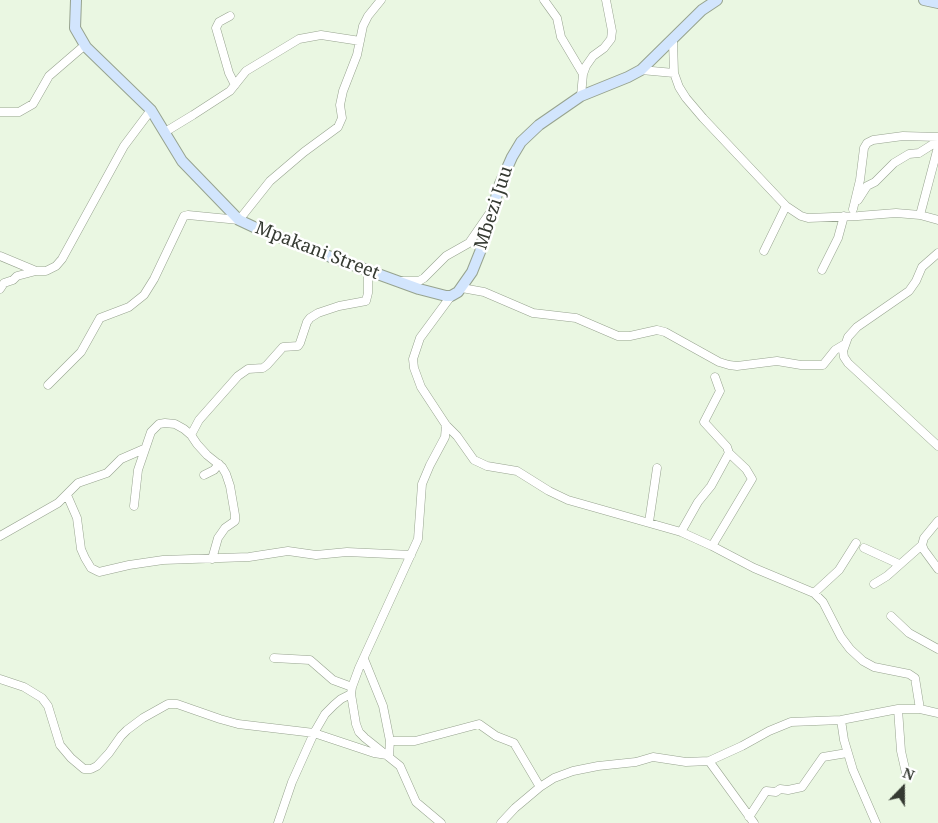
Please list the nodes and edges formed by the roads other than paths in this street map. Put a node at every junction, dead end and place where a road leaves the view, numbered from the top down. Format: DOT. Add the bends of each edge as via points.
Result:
graph roads {
  1 [pos="76,0"];
  2 [pos="380,0"];
  3 [pos="544,0"];
  4 [pos="606,0"];
  5 [pos="717,0"];
  6 [pos="924,0"];
  7 [pos="938,3"];
  8 [pos="703,5"];
  9 [pos="230,16"];
  10 [pos="360,41"];
  11 [pos="673,41"];
  12 [pos="85,45"];
  13 [pos="641,70"];
  14 [pos="674,73"];
  15 [pos="583,74"];
  16 [pos="235,85"];
  17 [pos="582,96"];
  18 [pos="150,110"];
  19 [pos="0,112"];
  20 [pos="165,132"];
  21 [pos="938,139"];
  22 [pos="938,147"];
  23 [pos="786,206"];
  24 [pos="493,207"];
  25 [pos="853,209"];
  26 [pos="920,215"];
  27 [pos="844,216"];
  28 [pos="858,216"];
  29 [pos="239,220"];
  30 [pos="938,220"];
  31 [pos="764,250"];
  32 [pos="938,253"];
  33 [pos="0,256"];
  34 [pos="368,270"];
  35 [pos="822,270"];
  36 [pos="36,271"];
  37 [pos="13,280"];
  38 [pos="398,281"];
  39 [pos="0,282"];
  40 [pos="0,288"];
  41 [pos="462,288"];
  42 [pos="451,296"];
  43 [pos="845,344"];
  44 [pos="715,377"];
  45 [pos="48,385"];
  46 [pos="446,425"];
  47 [pos="191,435"];
  48 [pos="938,446"];
  49 [pos="144,449"];
  50 [pos="729,453"];
  51 [pos="219,464"];
  52 [pos="658,468"];
  53 [pos="204,476"];
  54 [pos="67,495"];
  55 [pos="134,506"];
  56 [pos="938,521"];
  57 [pos="649,522"];
  58 [pos="682,532"];
  59 [pos="0,536"];
  60 [pos="856,543"];
  61 [pos="922,545"];
  62 [pos="712,546"];
  63 [pos="864,548"];
  64 [pos="411,555"];
  65 [pos="212,559"];
  66 [pos="899,564"];
  67 [pos="938,570"];
  68 [pos="874,584"];
  69 [pos="814,593"];
  70 [pos="891,616"];
  71 [pos="938,649"];
  72 [pos="274,658"];
  73 [pos="364,659"];
  74 [pos="0,679"];
  75 [pos="352,691"];
  76 [pos="898,709"];
  77 [pos="920,709"];
  78 [pos="938,713"];
  79 [pos="841,720"];
  80 [pos="314,733"];
  81 [pos="390,740"];
  82 [pos="847,752"];
  83 [pos="388,756"];
  84 [pos="709,761"];
  85 [pos="906,773"];
  86 [pos="540,787"];
  87 [pos="751,820"];
  88 [pos="278,823"];
  89 [pos="441,823"];
  90 [pos="501,823"];
  91 [pos="876,823"];
  1 -- 12 [label="street, Mpakani Street" via="76,28"];
  2 -- 10 [label="street" via="365,20"];
  3 -- 15 [label="street" via="557,18 560,34"];
  4 -- 15 [label="street" via="611,39 593,56"];
  5 -- 8 [label="street, Mbezi Juu"];
  6 -- 7 [label="street"];
  8 -- 11 [label="street, Mbezi Juu"];
  9 -- 16 [label="street" via="219,22 216,28"];
  10 -- 16 [label="street" via="320,35 305,37 246,71"];
  10 -- 29 [label="street" via="343,91 342,118 338,127 270,181"];
  11 -- 13 [label="street, Mbezi Juu"];
  11 -- 14 [label="street"];
  12 -- 18 [label="street, Mpakani Street"];
  12 -- 19 [label="street" via="49,76 33,104 19,112"];
  13 -- 14 [label="street"];
  13 -- 17 [label="street, Mbezi Juu"];
  14 -- 23 [label="street" via="679,87 702,118"];
  15 -- 17 [label="street"];
  16 -- 20 [label="street"];
  17 -- 24 [label="street, Mbezi Juu" via="539,125 521,142 504,174"];
  18 -- 20 [label="street, Mpakani Street"];
  18 -- 36 [label="street" via="124,146 62,259 46,271"];
  20 -- 29 [label="street, Mpakani Street" via="182,160"];
  21 -- 25 [label="street" via="919,153 908,154 889,167 881,178 867,186"];
  21 -- 25 [label="street" via="903,136 867,143"];
  22 -- 26 [label="street"];
  23 -- 27 [label="street" via="808,218"];
  23 -- 31 [label="street"];
  24 -- 38 [label="street" via="470,243 446,256 424,278"];
  24 -- 41 [label="street, Mbezi Juu" via="477,262"];
  25 -- 28 [label="street"];
  26 -- 28 [label="street"];
  26 -- 30 [label="street"];
  27 -- 28 [label="street"];
  27 -- 35 [label="street" via="838,238"];
  29 -- 34 [label="street, Mpakani Street" via="283,240"];
  29 -- 45 [label="street" via="184,216 144,295 129,307 100,318 81,352"];
  32 -- 43 [label="street" via="922,267 913,287 857,327"];
  33 -- 36 [label="street"];
  34 -- 38 [label="street, Mpakani Street"];
  34 -- 47 [label="street" via="366,301 339,306 310,318 298,346 280,348 267,366 248,369 238,376 198,420"];
  36 -- 37 [label="street"];
  37 -- 39 [label="street"];
  37 -- 40 [label="street"];
  38 -- 42 [label="street, Mpakani Street"];
  41 -- 42 [label="street"];
  41 -- 43 [label="street" via="484,292 533,313 576,318 618,336 657,330 666,332 729,365 778,362 823,365 835,350"];
  42 -- 46 [label="street" via="420,338 413,359 421,387"];
  43 -- 48 [label="street" via="844,357 848,363"];
  44 -- 50 [label="street" via="720,391 704,422"];
  46 -- 57 [label="street" via="480,464 518,471 568,500"];
  46 -- 64 [label="street" via="445,437 422,484 419,534"];
  47 -- 49 [label="street" via="175,424 159,424 151,432"];
  47 -- 51 [label="street"];
  49 -- 54 [label="street" via="121,459 107,473 78,483"];
  49 -- 55 [label="street" via="137,474"];
  50 -- 58 [label="street"];
  50 -- 62 [label="street" via="751,474 752,479"];
  51 -- 53 [label="street"];
  51 -- 65 [label="street" via="226,474 236,518 218,538"];
  52 -- 57 [label="street"];
  54 -- 59 [label="street" via="50,509"];
  54 -- 65 [label="street" via="77,518 81,549 94,571 163,560"];
  56 -- 61 [label="street"];
  57 -- 58 [label="street"];
  58 -- 62 [label="street"];
  60 -- 69 [label="street" via="839,570"];
  61 -- 66 [label="street"];
  61 -- 67 [label="street"];
  62 -- 69 [label="street"];
  63 -- 66 [label="street"];
  64 -- 65 [label="street" via="347,552 316,555 288,551"];
  64 -- 73 [label="street"];
  66 -- 68 [label="street"];
  69 -- 77 [label="street" via="823,602 841,637 863,661 915,678"];
  70 -- 71 [label="street" via="909,633"];
  72 -- 75 [label="street" via="310,660"];
  73 -- 75 [label="street"];
  73 -- 81 [label="street" via="383,706"];
  74 -- 80 [label="street" via="24,687 42,698 48,706 60,745 84,769 97,766 127,730 168,704 238,724"];
  75 -- 80 [label="street" via="325,714"];
  75 -- 83 [label="street" via="359,732"];
  76 -- 77 [label="street"];
  76 -- 79 [label="street"];
  76 -- 85 [label="street"];
  77 -- 78 [label="street"];
  79 -- 82 [label="street"];
  79 -- 84 [label="street" via="791,722"];
  80 -- 83 [label="street"];
  80 -- 88 [label="street"];
  81 -- 83 [label="street"];
  81 -- 86 [label="street" via="415,741 479,724 514,743"];
  82 -- 87 [label="street" via="823,757 802,787 766,791"];
  82 -- 91 [label="street"];
  83 -- 89 [label="street" via="404,772 416,802"];
  84 -- 86 [label="street" via="686,762 653,757 573,771"];
  84 -- 87 [label="street"];
  86 -- 90 [label="street"];
}
